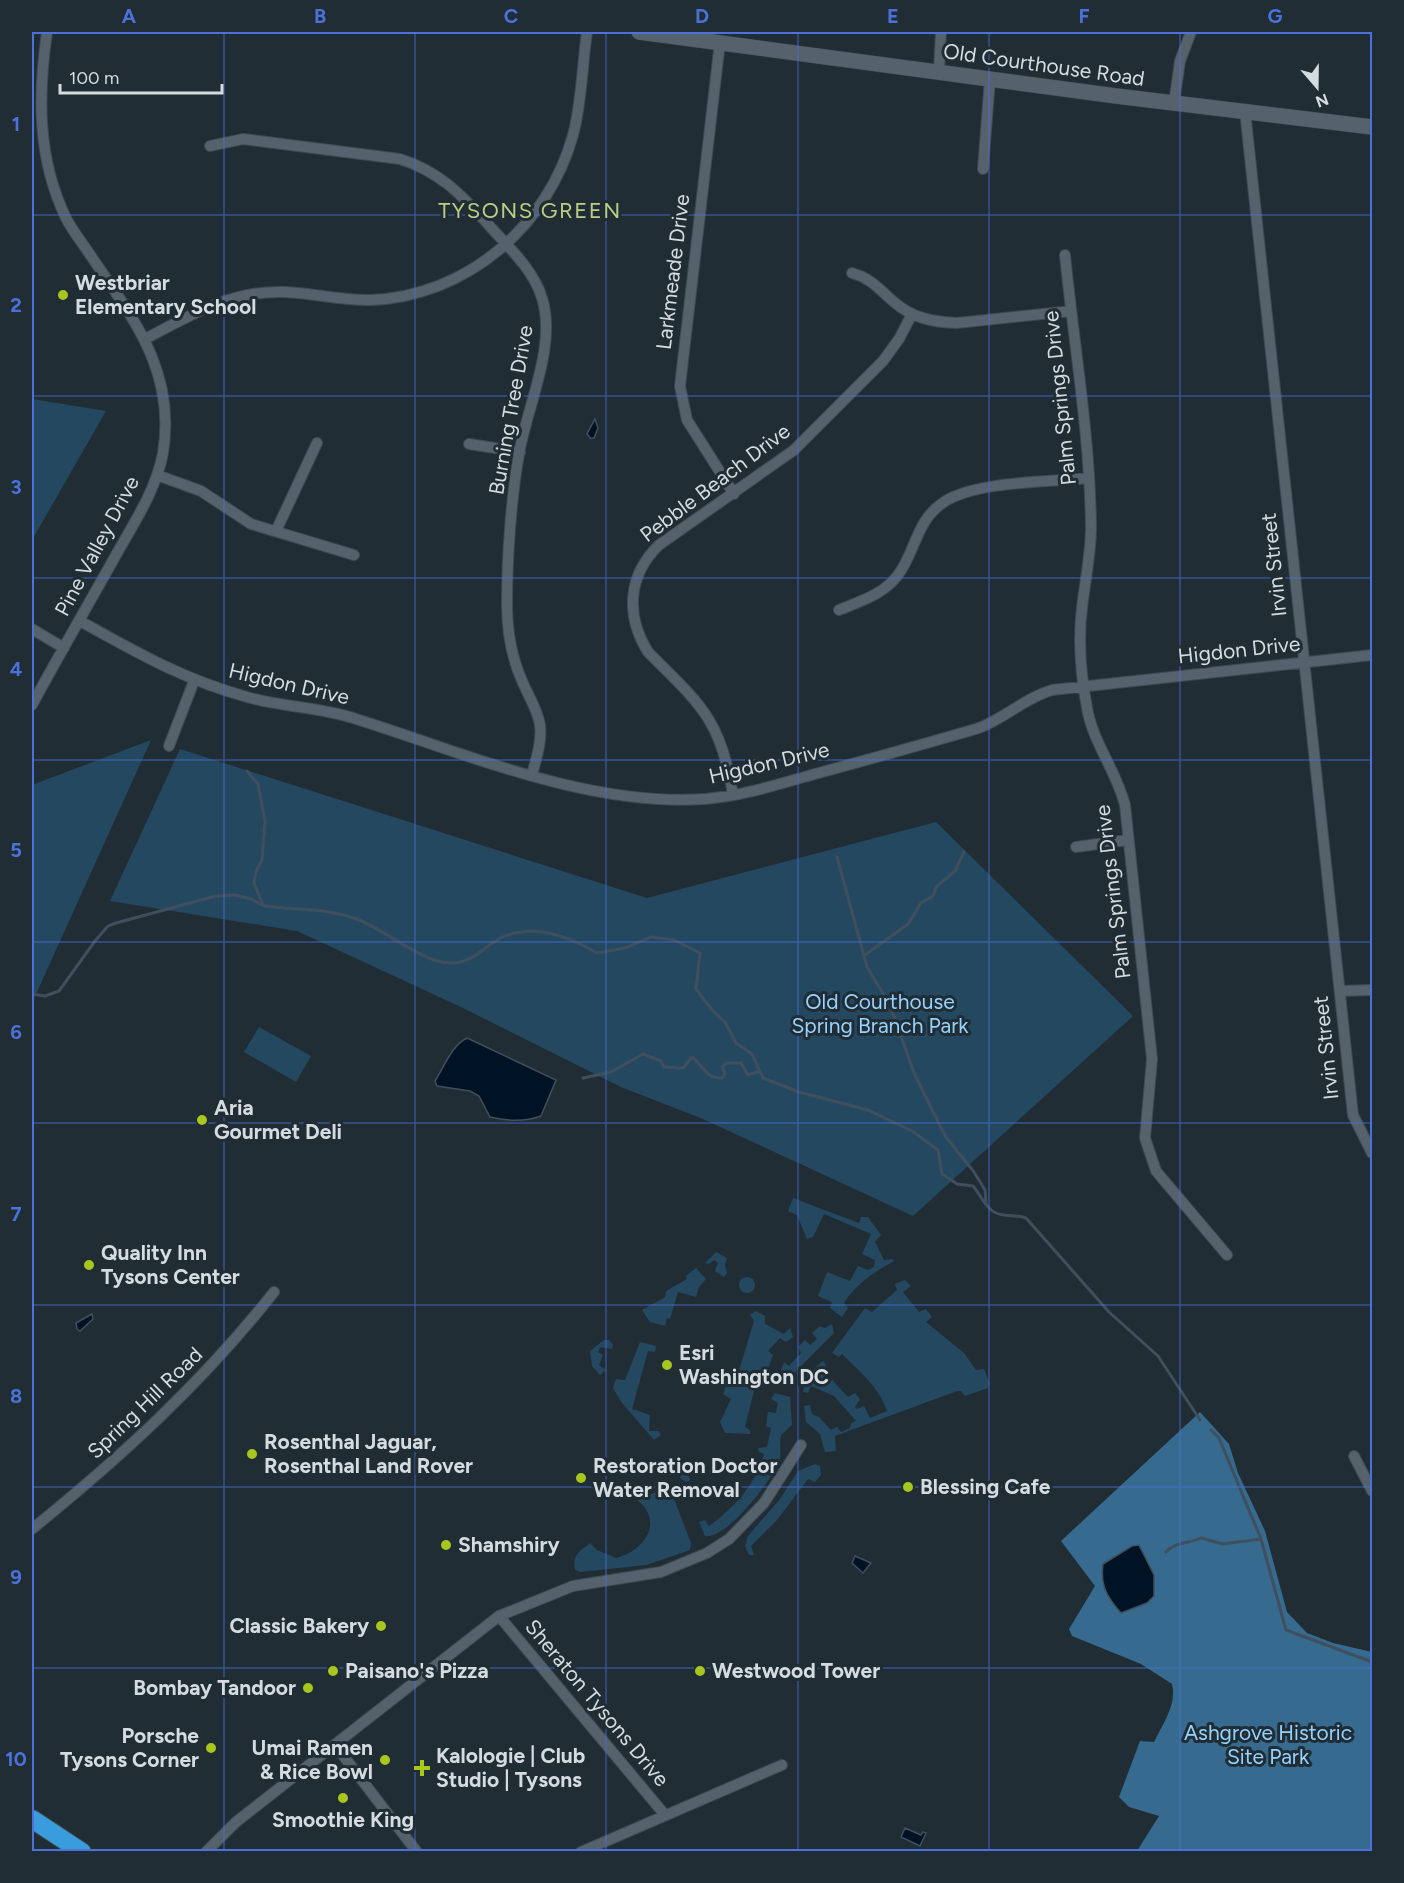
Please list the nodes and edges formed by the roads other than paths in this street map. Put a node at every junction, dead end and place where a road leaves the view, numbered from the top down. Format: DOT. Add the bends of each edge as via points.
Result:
graph roads {
  1 [pos="47,32"];
  2 [pos="587,32"];
  3 [pos="639,32"];
  4 [pos="942,32"];
  5 [pos="1191,32"];
  6 [pos="720,42"];
  7 [pos="939,71"];
  8 [pos="990,79"];
  9 [pos="1174,103"];
  10 [pos="1245,111"];
  11 [pos="36,127"];
  12 [pos="1372,128"];
  13 [pos="210,146"];
  14 [pos="983,170"];
  15 [pos="505,244"];
  16 [pos="1065,255"];
  17 [pos="852,273"];
  18 [pos="1071,311"];
  19 [pos="912,314"];
  20 [pos="145,339"];
  21 [pos="317,443"];
  22 [pos="469,444"];
  23 [pos="520,452"];
  24 [pos="157,475"];
  25 [pos="1089,478"];
  26 [pos="734,494"];
  27 [pos="276,531"];
  28 [pos="354,555"];
  29 [pos="839,610"];
  30 [pos="80,621"];
  31 [pos="32,629"];
  32 [pos="64,648"];
  33 [pos="1372,655"];
  34 [pos="1304,662"];
  35 [pos="194,681"];
  36 [pos="1085,686"];
  37 [pos="32,705"];
  38 [pos="169,746"];
  39 [pos="532,775"];
  40 [pos="733,795"];
  41 [pos="1127,840"];
  42 [pos="1076,847"];
  43 [pos="1372,990"];
  44 [pos="1340,991"];
  45 [pos="1372,1153"];
  46 [pos="1227,1255"];
  47 [pos="274,1292"];
  48 [pos="801,1445"];
  49 [pos="1354,1456"];
  50 [pos="1372,1491"];
  51 [pos="32,1529"];
  52 [pos="499,1616"];
  53 [pos="335,1745"];
  54 [pos="782,1765"];
  55 [pos="665,1815"];
  56 [pos="32,1819"];
  57 [pos="82,1851"];
  58 [pos="206,1851"];
  59 [pos="417,1851"];
  60 [pos="581,1851"];
  1 -- 11 [label="street, Pine Valley Drive"];
  2 -- 15 [label="street" via="578,110 567,153 537,210"];
  3 -- 6 [label="street, Old Courthouse Road"];
  4 -- 7 [label="street"];
  5 -- 9 [label="street" via="1180,61"];
  6 -- 7 [label="street, Old Courthouse Road"];
  6 -- 26 [label="street, Larkmeade Drive" via="680,386 687,420"];
  7 -- 8 [label="street, Old Courthouse Road"];
  8 -- 9 [label="street, Old Courthouse Road"];
  8 -- 14 [label="street"];
  9 -- 10 [label="street, Old Courthouse Road"];
  10 -- 12 [label="street, Old Courthouse Road"];
  10 -- 34 [label="street, Irvin Street"];
  11 -- 20 [label="street, Pine Valley Drive" via="64,215"];
  13 -- 15 [label="street, Burning Tree Drive" via="243,139 416,164 448,182"];
  15 -- 20 [label="street" via="460,277 420,292 372,300 284,292 236,297 195,311"];
  15 -- 23 [label="street, Burning Tree Drive" via="536,282 546,313 546,341"];
  16 -- 18 [label="street, Palm Springs Drive"];
  17 -- 19 [label="street" via="873,282"];
  18 -- 19 [label="street" via="957,323"];
  18 -- 25 [label="street, Palm Springs Drive"];
  19 -- 26 [label="street, Pebble Beach Drive" via="895,347 815,431"];
  20 -- 24 [label="street, Pine Valley Drive" via="158,369 165,411 163,454"];
  21 -- 27 [label="street"];
  22 -- 23 [label="street"];
  23 -- 39 [label="street, Burning Tree Drive" via="507,613 514,659 540,724"];
  24 -- 27 [label="street" via="192,487 251,524"];
  24 -- 30 [label="street, Pine Valley Drive"];
  25 -- 29 [label="street" via="987,488 954,496 922,524 904,565 891,583 870,598"];
  25 -- 36 [label="street, Palm Springs Drive" via="1091,529 1081,636"];
  26 -- 40 [label="street, Pebble Beach Drive" via="649,554 632,594 632,612 640,639 696,700 718,735"];
  27 -- 28 [label="street"];
  30 -- 32 [label="street, Pine Valley Drive"];
  30 -- 35 [label="street, Higdon Drive"];
  31 -- 32 [label="street"];
  32 -- 37 [label="street, Pine Valley Drive"];
  33 -- 34 [label="street, Higdon Drive"];
  34 -- 36 [label="street, Higdon Drive"];
  34 -- 44 [label="street, Irvin Street"];
  35 -- 38 [label="street"];
  35 -- 39 [label="street, Higdon Drive" via="249,698 349,717"];
  36 -- 40 [label="street, Higdon Drive" via="1040,694 979,728"];
  36 -- 41 [label="street, Palm Springs Drive" via="1093,734 1125,804"];
  39 -- 40 [label="street, Higdon Drive" via="593,792 634,798"];
  41 -- 42 [label="street"];
  41 -- 46 [label="street, Palm Springs Drive" via="1152,1059 1145,1138 1156,1172"];
  43 -- 44 [label="street"];
  44 -- 45 [label="street, Irvin Street" via="1353,1115"];
  47 -- 51 [label="street, Spring Hill Road" via="172,1407 121,1456"];
  48 -- 52 [label="street" via="752,1517 707,1553 661,1572 555,1592"];
  49 -- 50 [label="street"];
  52 -- 53 [label="street"];
  52 -- 55 [label="street, Sheraton Tysons Drive"];
  53 -- 58 [label="street" via="236,1822"];
  53 -- 59 [label="street"];
  54 -- 55 [label="street"];
  55 -- 60 [label="street"];
  56 -- 57 [label="highway"];
}
